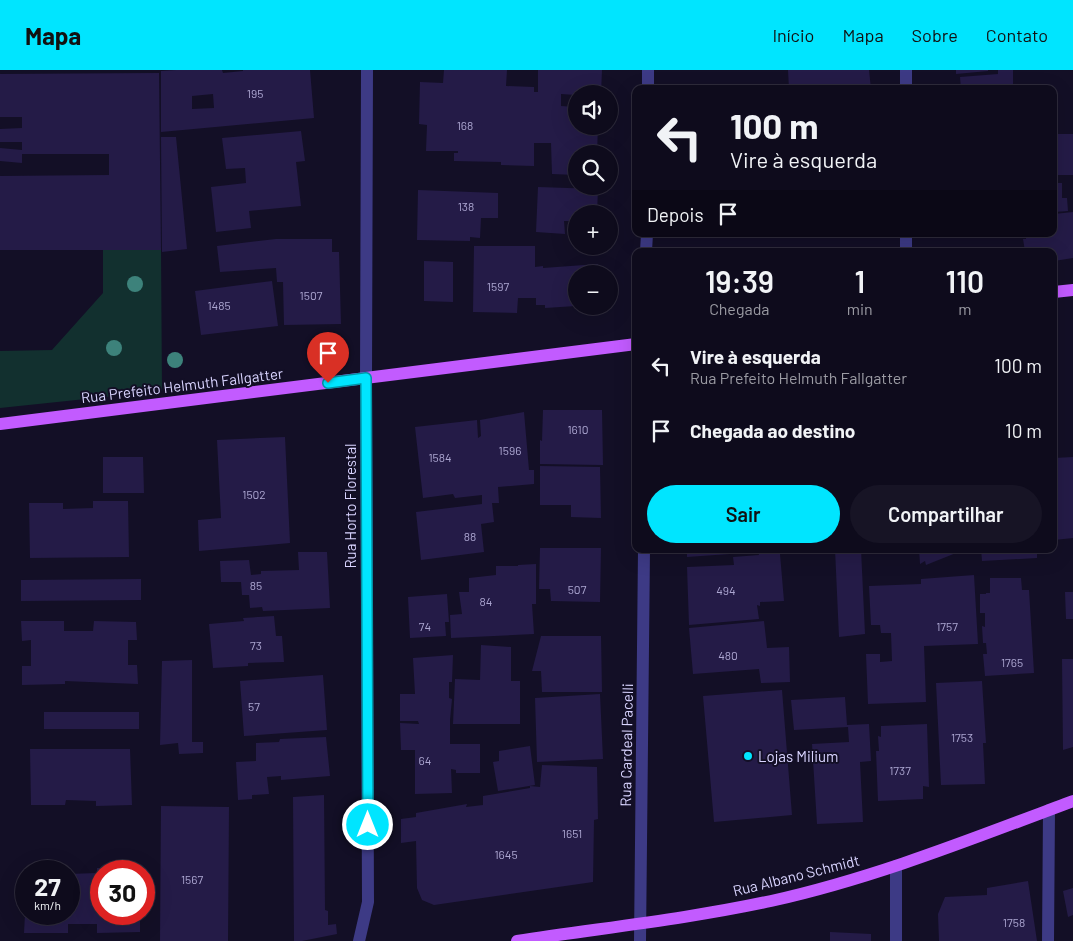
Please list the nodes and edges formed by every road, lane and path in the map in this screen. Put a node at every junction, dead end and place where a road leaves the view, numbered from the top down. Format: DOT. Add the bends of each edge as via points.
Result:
graph roads {
  1 [pos="367,70"];
  2 [pos="648,70"];
  3 [pos="906,70"];
  4 [pos="648,85"];
  5 [pos="906,85"];
  6 [pos="1073,290"];
  7 [pos="1057,292"];
  8 [pos="632,345"];
  9 [pos="366,378"];
  10 [pos="0,424"];
  11 [pos="644,553"];
  12 [pos="1073,801"];
  13 [pos="1049,810"];
  14 [pos="896,866"];
  15 [pos="640,923"];
  16 [pos="359,941"];
  17 [pos="517,941"];
  18 [pos="640,941"];
  19 [pos="896,941"];
  20 [pos="1048,941"];
  1 -- 9 [label="street, Rua Horto Florestal"];
  2 -- 4 [label="street"];
  3 -- 5 [label="street"];
  6 -- 7 [label="main road"];
  8 -- 9 [label="main road, Rua Prefeito Helmuth Fallgatter"];
  9 -- 10 [label="main road, Rua Prefeito Helmuth Fallgatter"];
  9 -- 16 [label="street, Rua Horto Florestal" via="368,902"];
  11 -- 15 [label="street, Rua Cardeal Pacelli"];
  12 -- 13 [label="main road, Rua Albano Schmidt"];
  13 -- 14 [label="main road, Rua Albano Schmidt"];
  13 -- 20 [label="street"];
  14 -- 15 [label="main road, Rua Albano Schmidt" via="771,901"];
  14 -- 19 [label="street"];
  15 -- 17 [label="main road, Rua Albano Schmidt"];
  15 -- 18 [label="street, Rua Cardeal Pacelli"];
}
